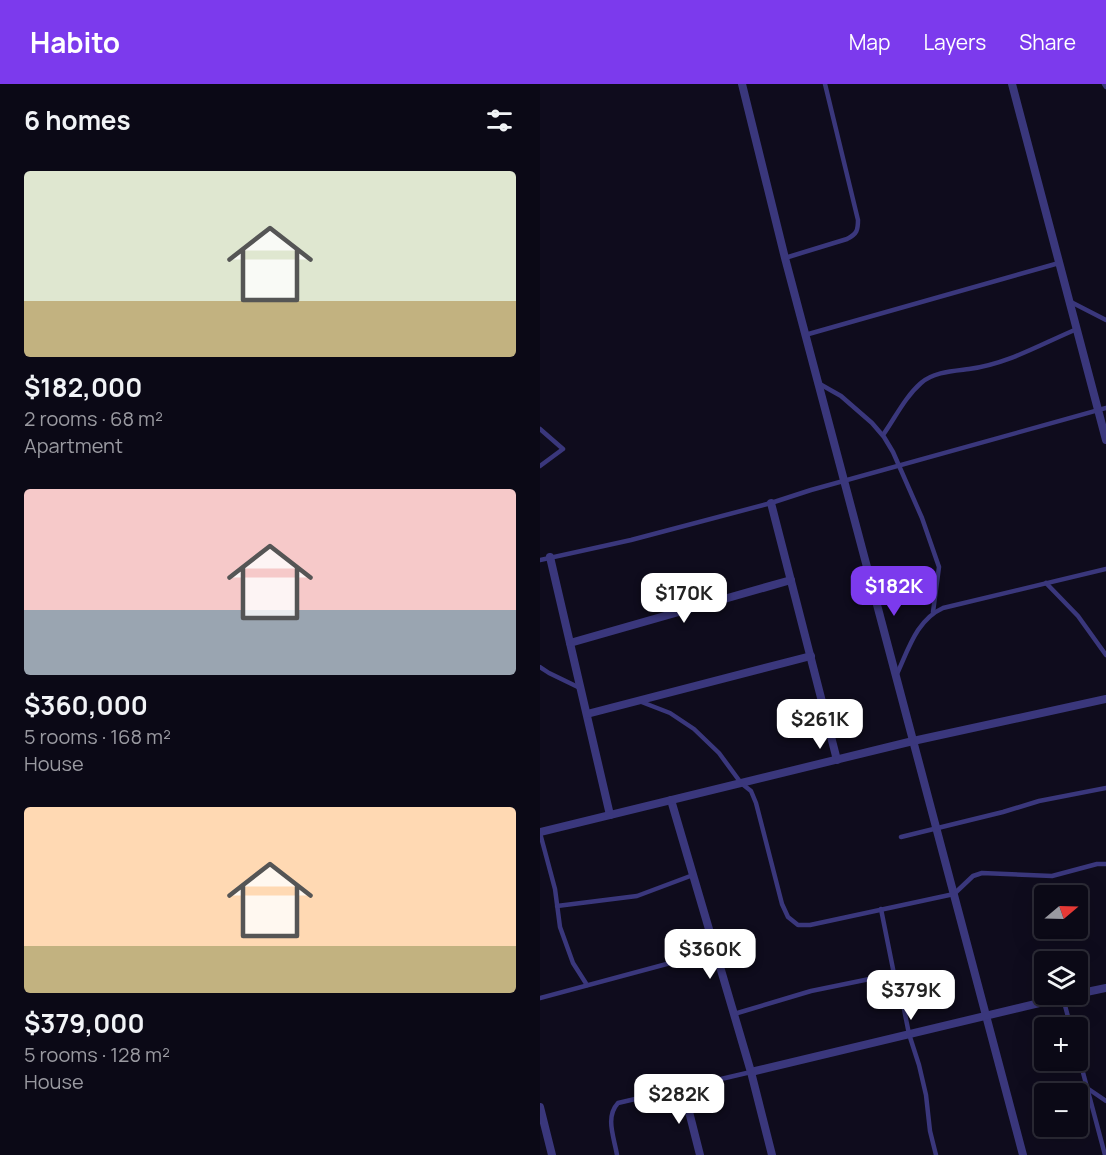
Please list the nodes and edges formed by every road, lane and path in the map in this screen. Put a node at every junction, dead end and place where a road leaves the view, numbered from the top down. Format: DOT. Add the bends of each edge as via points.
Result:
graph roads {
  1 [pos="741,84"];
  2 [pos="825,84"];
  3 [pos="1012,84"];
  4 [pos="785,258"];
  5 [pos="1059,263"];
  6 [pos="1070,301"];
  7 [pos="1106,320"];
  8 [pos="1077,328"];
  9 [pos="806,334"];
  10 [pos="818,383"];
  11 [pos="1102,409"];
  12 [pos="540,429"];
  13 [pos="883,435"];
  14 [pos="1106,440"];
  15 [pos="899,465"];
  16 [pos="540,466"];
  17 [pos="844,480"];
  18 [pos="771,503"];
  19 [pos="550,557"];
  20 [pos="540,560"];
  21 [pos="1106,569"];
  22 [pos="791,580"];
  23 [pos="1046,584"];
  24 [pos="933,612"];
  25 [pos="570,643"];
  26 [pos="1106,655"];
  27 [pos="811,657"];
  28 [pos="540,667"];
  29 [pos="896,676"];
  30 [pos="580,688"];
  31 [pos="1106,699"];
  32 [pos="638,701"];
  33 [pos="587,714"];
  34 [pos="913,741"];
  35 [pos="837,760"];
  36 [pos="741,783"];
  37 [pos="1106,788"];
  38 [pos="671,800"];
  39 [pos="610,814"];
  40 [pos="936,828"];
  41 [pos="540,832"];
  42 [pos="901,837"];
  43 [pos="1106,864"];
  44 [pos="693,875"];
  45 [pos="954,894"];
  46 [pos="557,906"];
  47 [pos="881,909"];
  48 [pos="715,951"];
  49 [pos="894,974"];
  50 [pos="587,985"];
  51 [pos="1106,988"];
  52 [pos="1088,992"];
  53 [pos="540,998"];
  54 [pos="1034,1005"];
  55 [pos="734,1014"];
  56 [pos="986,1016"];
  57 [pos="909,1034"];
  58 [pos="752,1072"];
  59 [pos="683,1089"];
  60 [pos="1088,1089"];
  61 [pos="1088,1092"];
  62 [pos="1106,1101"];
  63 [pos="540,1107"];
  64 [pos="552,1155"];
  65 [pos="617,1155"];
  66 [pos="700,1155"];
  67 [pos="772,1155"];
  68 [pos="936,1155"];
  69 [pos="1023,1155"];
  70 [pos="1105,1155"];
  1 -- 4 [label="street"];
  2 -- 4 [label="lane" via="858,230 848,239"];
  3 -- 5 [label="street"];
  4 -- 9 [label="street"];
  5 -- 6 [label="street"];
  5 -- 9 [label="lane"];
  6 -- 7 [label="lane"];
  6 -- 8 [label="street"];
  8 -- 11 [label="street"];
  8 -- 13 [label="lane" via="1009,360 938,374 922,381"];
  9 -- 10 [label="street"];
  10 -- 13 [label="lane" via="842,396"];
  10 -- 17 [label="street"];
  11 -- 14 [label="street"];
  11 -- 15 [label="lane"];
  12 -- 16 [label="lane" via="563,449"];
  13 -- 15 [label="lane"];
  15 -- 17 [label="lane"];
  15 -- 24 [label="lane" via="939,567"];
  17 -- 18 [label="lane"];
  17 -- 29 [label="street"];
  18 -- 19 [label="lane"];
  18 -- 22 [label="street"];
  19 -- 20 [label="lane"];
  19 -- 25 [label="street"];
  21 -- 23 [label="lane"];
  22 -- 25 [label="street"];
  22 -- 27 [label="street"];
  23 -- 24 [label="lane"];
  23 -- 26 [label="lane" via="1078,616"];
  24 -- 29 [label="lane" via="922,623"];
  25 -- 30 [label="street"];
  27 -- 32 [label="street"];
  27 -- 35 [label="street"];
  28 -- 30 [label="lane"];
  29 -- 34 [label="street"];
  30 -- 33 [label="street"];
  31 -- 34 [label="street"];
  32 -- 33 [label="street"];
  32 -- 36 [label="lane" via="670,713 694,729 719,753"];
  33 -- 39 [label="street"];
  34 -- 35 [label="street"];
  34 -- 40 [label="street"];
  35 -- 36 [label="street"];
  36 -- 38 [label="street"];
  36 -- 47 [label="lane" via="751,791 756,803 788,917 798,925 810,925"];
  37 -- 40 [label="lane"];
  38 -- 39 [label="street"];
  38 -- 44 [label="street"];
  39 -- 41 [label="street"];
  40 -- 42 [label="lane"];
  40 -- 45 [label="street"];
  41 -- 46 [label="lane"];
  43 -- 45 [label="lane" via="1052,876 982,873"];
  44 -- 46 [label="lane" via="637,896"];
  44 -- 48 [label="street"];
  45 -- 47 [label="lane"];
  45 -- 56 [label="street"];
  46 -- 50 [label="lane" via="573,963"];
  47 -- 49 [label="lane"];
  48 -- 50 [label="lane"];
  48 -- 55 [label="street"];
  49 -- 55 [label="lane"];
  49 -- 57 [label="lane"];
  50 -- 53 [label="lane"];
  51 -- 52 [label="street"];
  54 -- 56 [label="street"];
  55 -- 58 [label="street"];
  56 -- 57 [label="street"];
  56 -- 69 [label="street"];
  57 -- 58 [label="street"];
  57 -- 68 [label="lane" via="926,1095"];
  58 -- 59 [label="lane"];
  58 -- 67 [label="street"];
  59 -- 65 [label="lane" via="618,1103 612,1110 610,1124"];
  59 -- 66 [label="street"];
  60 -- 62 [label="lane"];
  61 -- 70 [label="lane"];
  63 -- 64 [label="street"];
}
